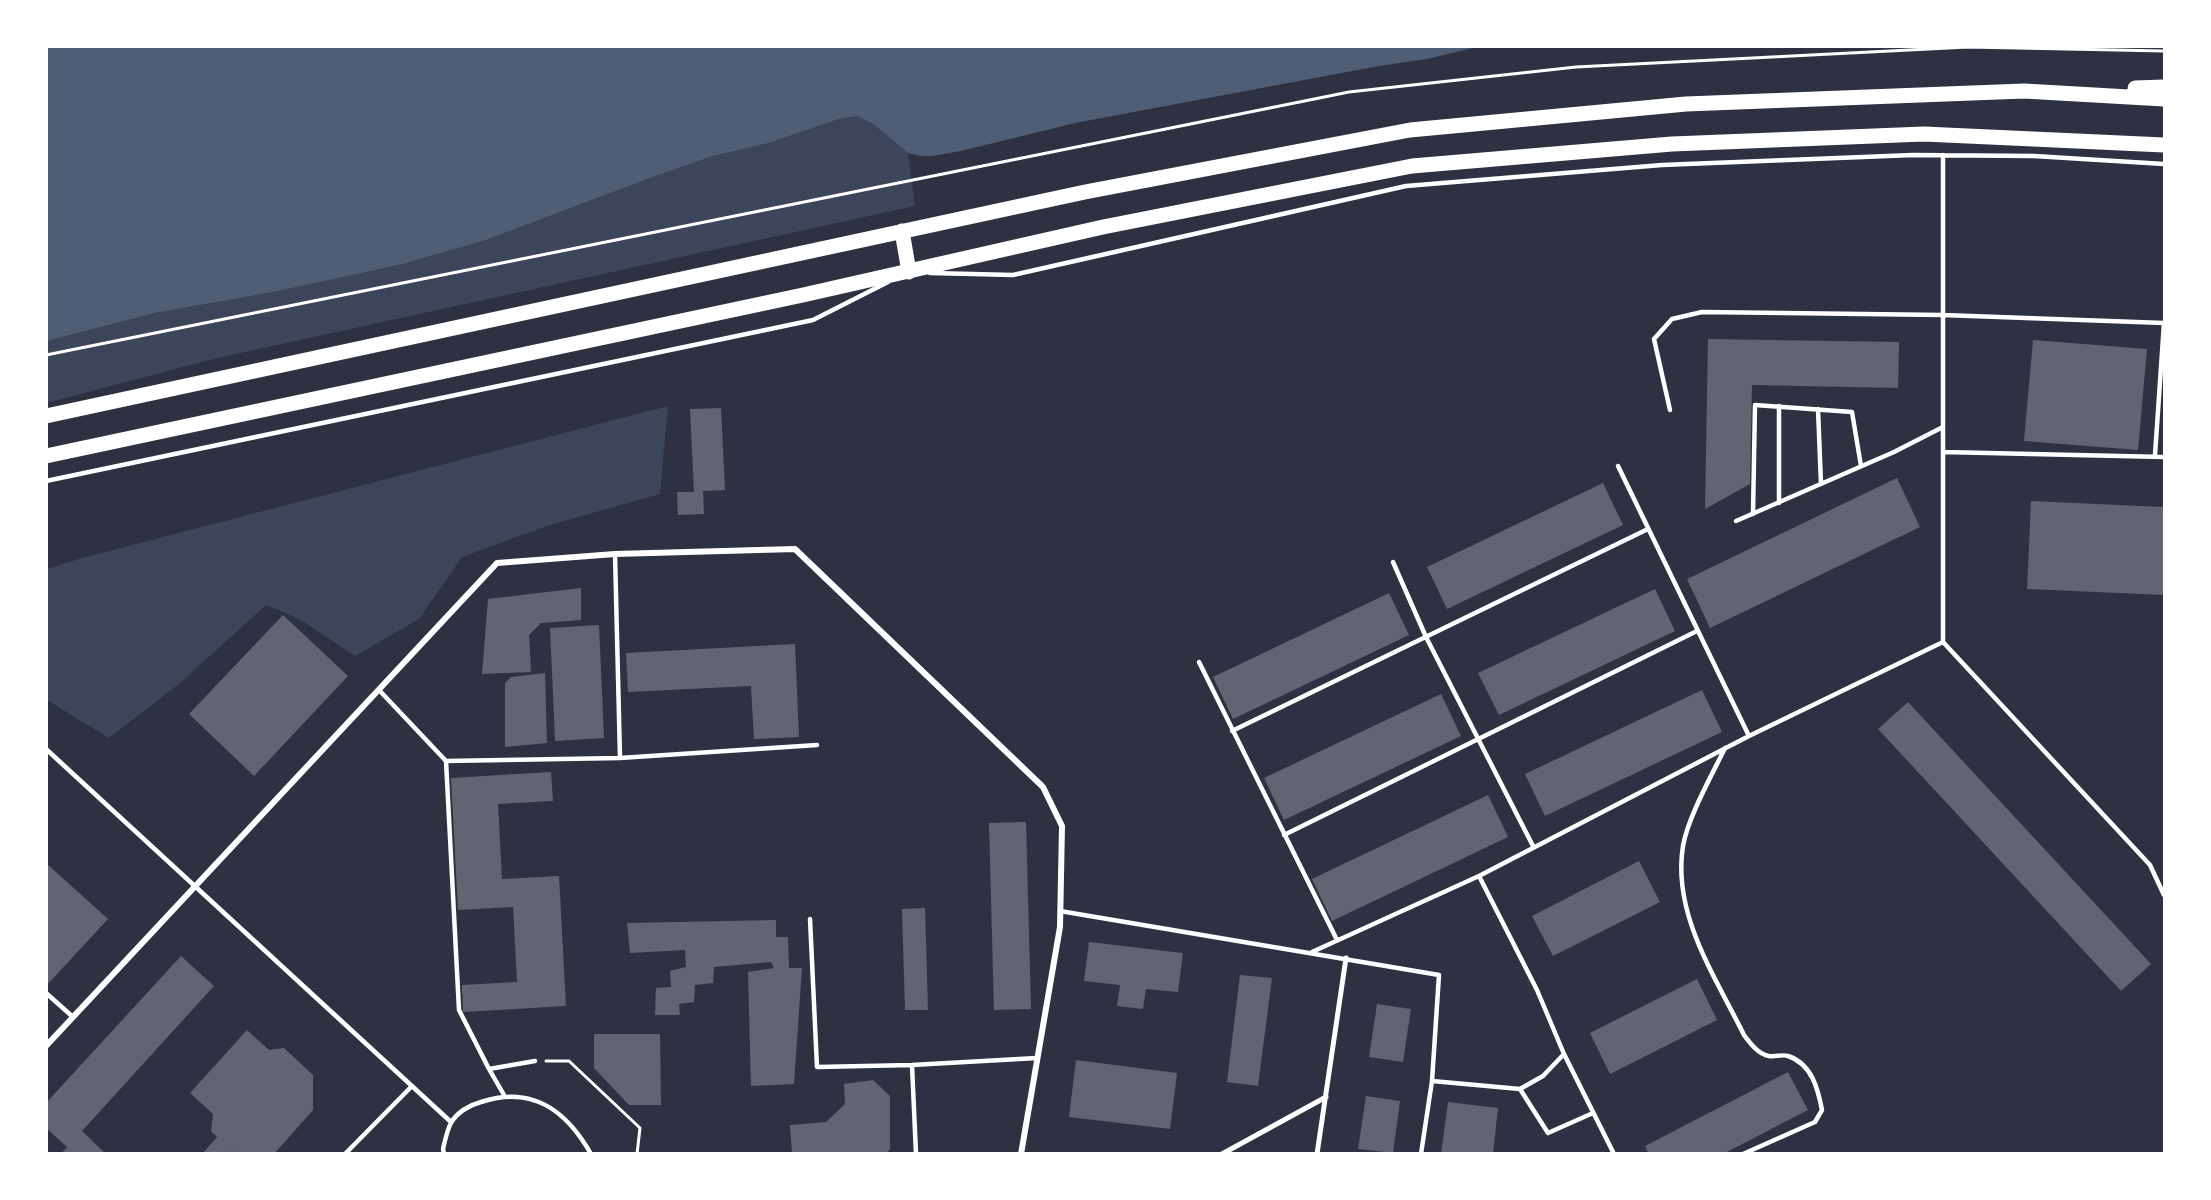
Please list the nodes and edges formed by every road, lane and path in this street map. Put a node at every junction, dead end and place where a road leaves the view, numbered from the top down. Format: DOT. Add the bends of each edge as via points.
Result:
graph roads {
  1 [pos="2164,51"];
  2 [pos="2164,87"];
  3 [pos="2024,91"];
  4 [pos="2164,99"];
  5 [pos="2164,145"];
  6 [pos="1943,155"];
  7 [pos="2164,164"];
  8 [pos="902,231"];
  9 [pos="909,272"];
  10 [pos="1943,315"];
  11 [pos="2164,323"];
  12 [pos="46,355"];
  13 [pos="1779,406"];
  14 [pos="1818,409"];
  15 [pos="1670,410"];
  16 [pos="46,416"];
  17 [pos="1943,427"];
  18 [pos="1943,452"];
  19 [pos="46,456"];
  20 [pos="2155,456"];
  21 [pos="2164,457"];
  22 [pos="1618,466"];
  23 [pos="1861,466"];
  24 [pos="46,481"];
  25 [pos="1821,484"];
  26 [pos="1779,503"];
  27 [pos="1753,514"];
  28 [pos="1736,521"];
  29 [pos="1648,529"];
  30 [pos="615,554"];
  31 [pos="1393,562"];
  32 [pos="1697,631"];
  33 [pos="1426,637"];
  34 [pos="1943,642"];
  35 [pos="1199,662"];
  36 [pos="380,690"];
  37 [pos="1232,731"];
  38 [pos="1749,736"];
  39 [pos="1478,738"];
  40 [pos="817,745"];
  41 [pos="1725,748"];
  42 [pos="46,749"];
  43 [pos="620,758"];
  44 [pos="446,761"];
  45 [pos="1284,835"];
  46 [pos="1533,846"];
  47 [pos="1479,876"];
  48 [pos="196,887"];
  49 [pos="2164,895"];
  50 [pos="1060,911"];
  51 [pos="810,919"];
  52 [pos="1337,940"];
  53 [pos="1310,952"];
  54 [pos="1347,958"];
  55 [pos="46,993"];
  56 [pos="74,1017"];
  57 [pos="46,1046"];
  58 [pos="1564,1054"];
  59 [pos="1037,1058"];
  60 [pos="535,1062"];
  61 [pos="912,1065"];
  62 [pos="489,1069"];
  63 [pos="1432,1081"];
  64 [pos="412,1086"];
  65 [pos="1520,1089"];
  66 [pos="504,1095"];
  67 [pos="1326,1097"];
  68 [pos="1593,1113"];
  69 [pos="452,1122"];
  70 [pos="345,1154"];
  71 [pos="444,1154"];
  72 [pos="591,1154"];
  73 [pos="637,1154"];
  74 [pos="916,1154"];
  75 [pos="1021,1154"];
  76 [pos="1222,1154"];
  77 [pos="1317,1154"];
  78 [pos="1421,1154"];
  79 [pos="1614,1154"];
  80 [pos="1743,1154"];
  1 -- 12 [label="path" via="1968,47 1576,67 1349,93"];
  2 -- 3 [label="main road"];
  3 -- 4 [label="main road"];
  3 -- 8 [label="main road" via="1686,104 1410,130"];
  5 -- 9 [label="main road" via="1924,134 1672,144 1413,166 1102,227"];
  6 -- 7 [label="lane"];
  6 -- 9 [label="lane" via="1662,165 1406,186 1013,275"];
  6 -- 10 [label="lane"];
  8 -- 9 [label="main road"];
  8 -- 16 [label="main road"];
  9 -- 19 [label="main road"];
  9 -- 24 [label="lane" via="813,320"];
  10 -- 11 [label="lane"];
  10 -- 15 [label="lane" via="1702,312 1672,319 1654,339"];
  10 -- 17 [label="lane"];
  11 -- 20 [label="lane"];
  13 -- 14 [label="lane"];
  13 -- 26 [label="lane"];
  13 -- 27 [label="lane" via="1755,405"];
  14 -- 23 [label="lane" via="1852,412"];
  14 -- 25 [label="lane"];
  17 -- 18 [label="lane"];
  17 -- 23 [label="lane"];
  18 -- 20 [label="lane"];
  18 -- 34 [label="lane"];
  20 -- 21 [label="lane"];
  22 -- 29 [label="lane"];
  23 -- 25 [label="lane"];
  25 -- 26 [label="lane"];
  26 -- 27 [label="lane"];
  27 -- 28 [label="lane"];
  29 -- 32 [label="lane"];
  29 -- 33 [label="lane"];
  30 -- 36 [label="street" via="497,563"];
  30 -- 43 [label="lane"];
  30 -- 50 [label="street" via="795,549 1043,787 1062,826"];
  31 -- 33 [label="lane"];
  32 -- 38 [label="lane"];
  32 -- 39 [label="lane"];
  33 -- 37 [label="lane"];
  33 -- 39 [label="lane"];
  34 -- 38 [label="lane"];
  34 -- 49 [label="lane" via="2150,865"];
  35 -- 37 [label="lane"];
  36 -- 44 [label="lane"];
  36 -- 48 [label="street"];
  37 -- 45 [label="lane"];
  38 -- 41 [label="lane"];
  39 -- 45 [label="lane"];
  39 -- 46 [label="lane"];
  40 -- 43 [label="lane"];
  41 -- 46 [label="lane"];
  41 -- 80 [label="lane" via="1683,844 1681,868 1690,925 1744,1035 1768,1056 1787,1055 1803,1064 1818,1086 1822,1110 1815,1122"];
  42 -- 48 [label="lane"];
  43 -- 44 [label="lane"];
  44 -- 62 [label="lane" via="459,1010"];
  45 -- 52 [label="lane"];
  46 -- 47 [label="lane"];
  47 -- 52 [label="lane"];
  47 -- 58 [label="lane" via="1537,990"];
  48 -- 56 [label="street"];
  48 -- 64 [label="lane"];
  50 -- 53 [label="lane"];
  50 -- 59 [label="street"];
  51 -- 61 [label="lane" via="816,1067"];
  52 -- 53 [label="lane"];
  53 -- 54 [label="lane"];
  54 -- 63 [label="lane" via="1439,975"];
  54 -- 67 [label="street"];
  55 -- 56 [label="lane"];
  56 -- 57 [label="street"];
  58 -- 65 [label="lane" via="1542,1076"];
  58 -- 68 [label="lane"];
  59 -- 61 [label="lane"];
  59 -- 75 [label="street"];
  60 -- 62 [label="lane"];
  60 -- 73 [label="path" via="569,1061 640,1128"];
  61 -- 74 [label="lane"];
  62 -- 66 [label="lane"];
  63 -- 65 [label="lane"];
  63 -- 78 [label="lane"];
  64 -- 69 [label="lane"];
  64 -- 70 [label="lane"];
  65 -- 68 [label="lane" via="1548,1133"];
  66 -- 69 [label="lane" via="468,1106"];
  66 -- 72 [label="lane" via="531,1098 551,1107 581,1136"];
  67 -- 76 [label="street"];
  67 -- 77 [label="street"];
  68 -- 79 [label="lane"];
  69 -- 71 [label="lane"];
}
